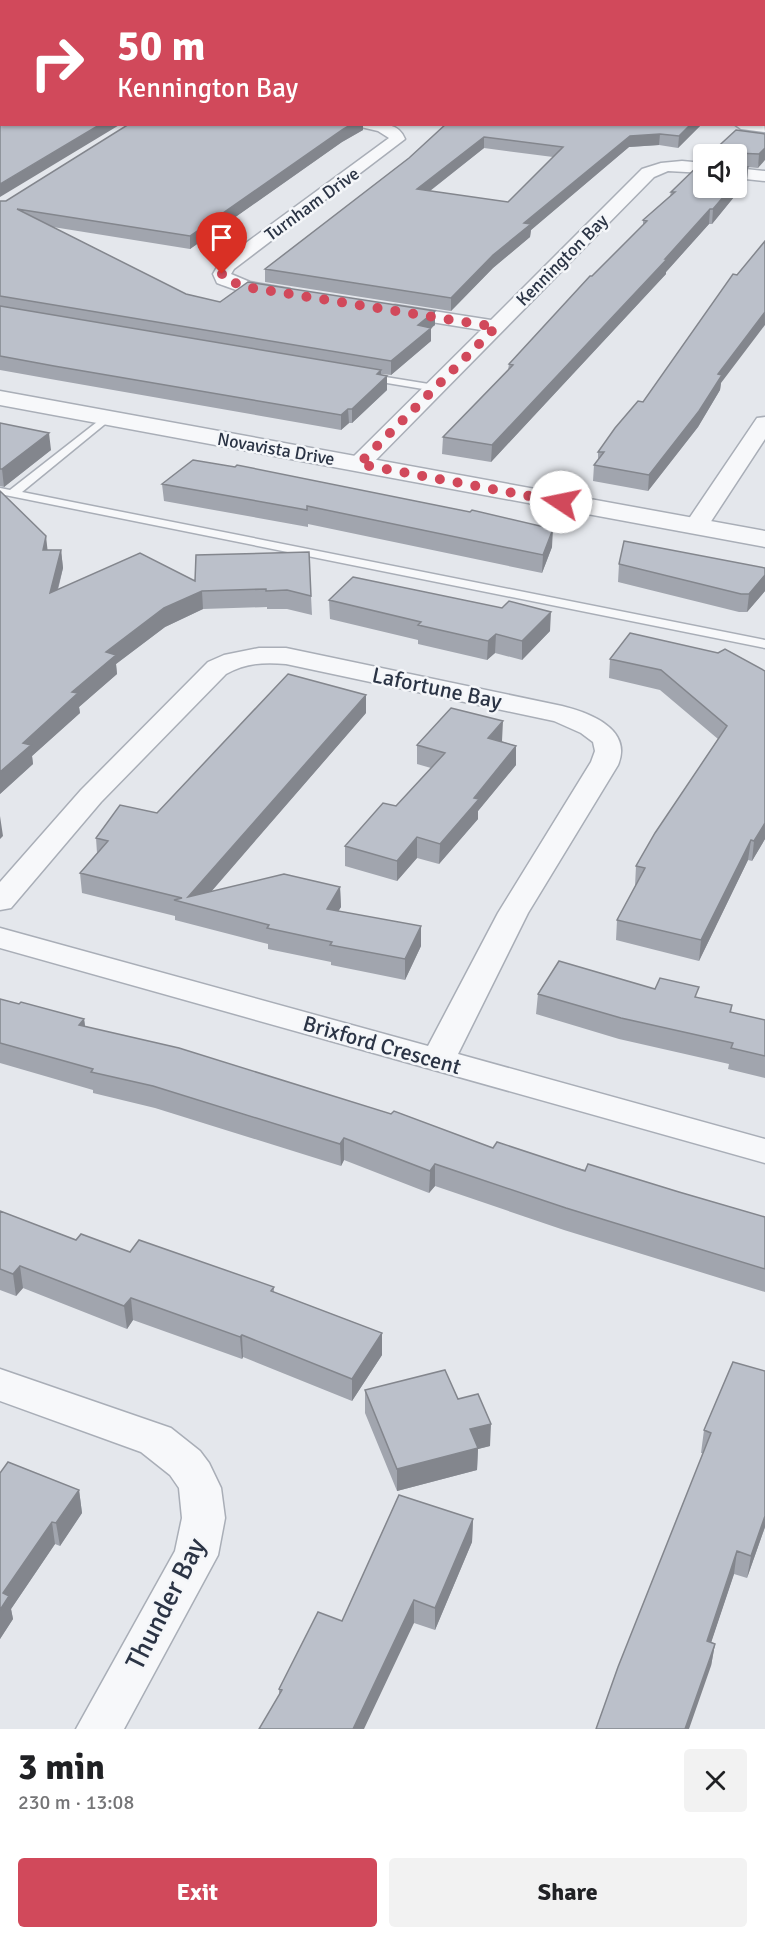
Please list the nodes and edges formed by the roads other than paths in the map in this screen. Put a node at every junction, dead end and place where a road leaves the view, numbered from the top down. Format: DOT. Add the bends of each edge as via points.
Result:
graph roads {
  1 [pos="375,126"];
  2 [pos="693,167"];
  3 [pos="747,174"];
  4 [pos="765,176"];
  5 [pos="303,296"];
  6 [pos="382,309"];
  7 [pos="496,327"];
  8 [pos="352,374"];
  9 [pos="435,388"];
  10 [pos="0,398"];
  11 [pos="106,418"];
  12 [pos="765,423"];
  13 [pos="359,464"];
  14 [pos="6,493"];
  15 [pos="696,526"];
  16 [pos="765,539"];
  17 [pos="765,644"];
  18 [pos="0,901"];
  19 [pos="0,938"];
  20 [pos="438,1060"];
  21 [pos="765,1151"];
  22 [pos="0,1385"];
  23 [pos="99,1729"];
  1 -- 5 [label="street, Turnham Drive" via="391,130 397,139 227,266 222,274 234,284"];
  2 -- 7 [label="street, Kennington Bay" via="672,166 648,173"];
  3 -- 4 [label="street"];
  6 -- 7 [label="street"];
  7 -- 9 [label="street, Kennington Bay"];
  8 -- 9 [label="lane"];
  9 -- 13 [label="street, Kennington Bay"];
  10 -- 11 [label="street, Novavista Drive"];
  11 -- 13 [label="street, Novavista Drive"];
  11 -- 14 [label="lane"];
  12 -- 15 [label="street"];
  13 -- 15 [label="street, Novavista Drive"];
  14 -- 17 [label="lane"];
  15 -- 16 [label="street, Novavista Drive"];
  18 -- 20 [label="street, Lafortune Bay" via="91,796 226,663 256,656 286,656 562,714 584,723 606,741 609,751 604,765 513,913"];
  19 -- 20 [label="street, Brixford Crescent"];
  20 -- 21 [label="street, Brixford Crescent"];
  22 -- 23 [label="street, Thunder Bay" via="156,1440 175,1452 201,1486 204,1528 196,1554"];
}
